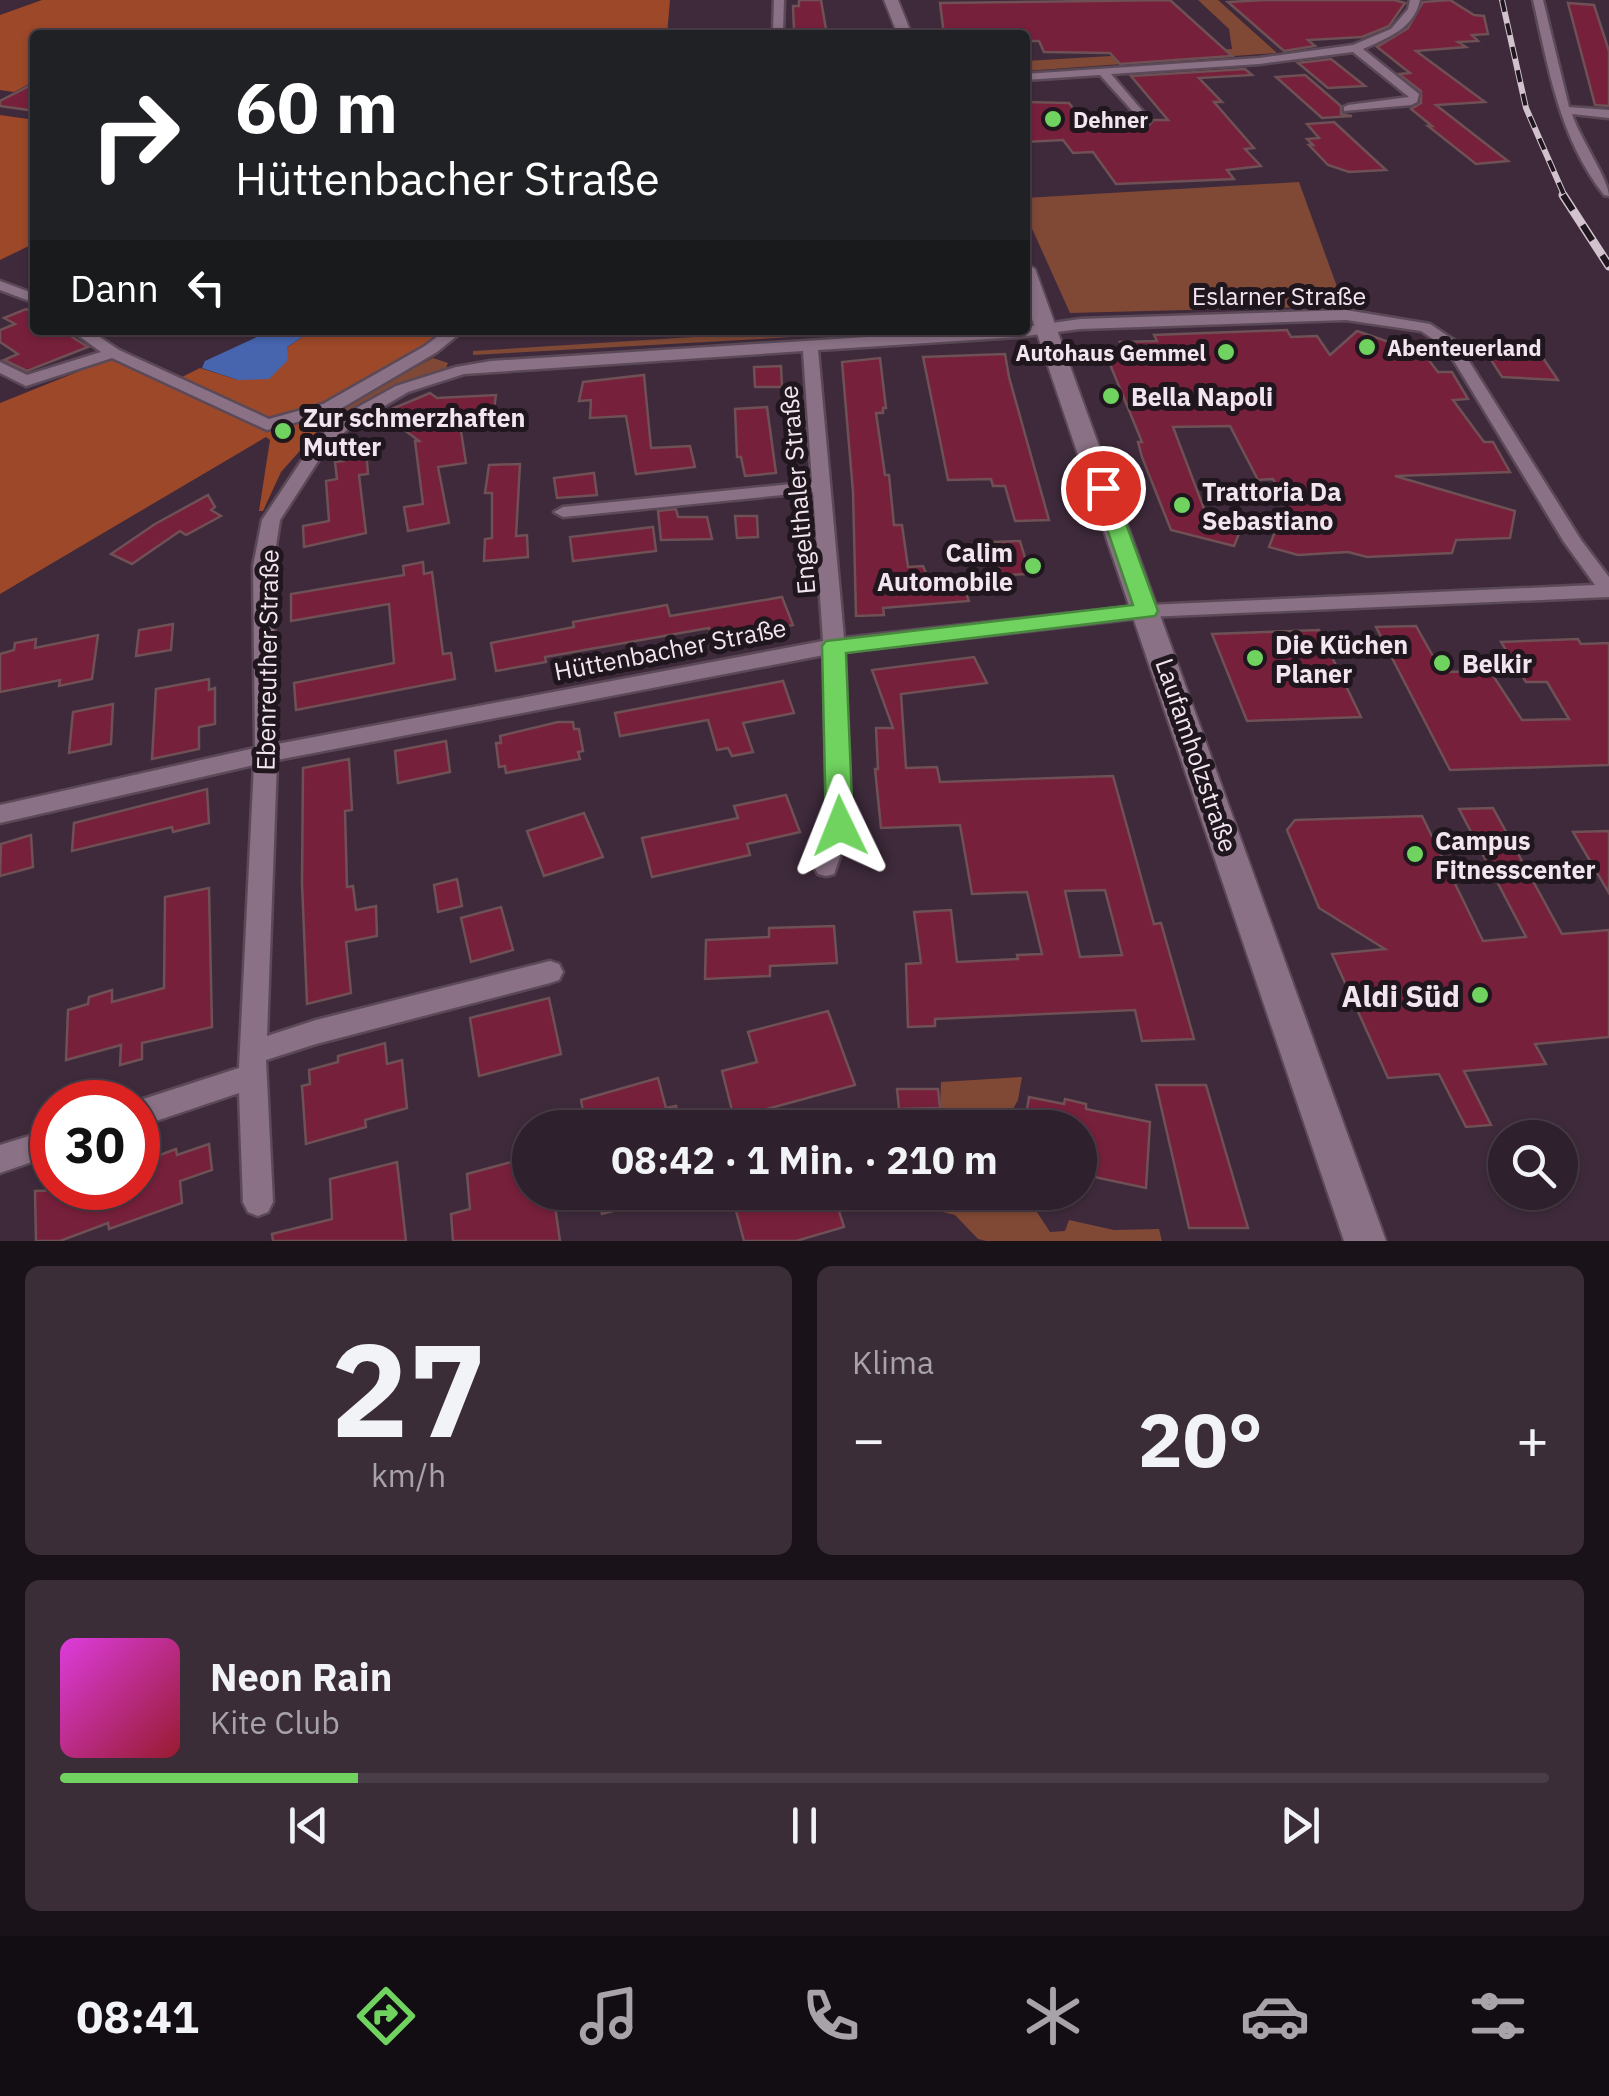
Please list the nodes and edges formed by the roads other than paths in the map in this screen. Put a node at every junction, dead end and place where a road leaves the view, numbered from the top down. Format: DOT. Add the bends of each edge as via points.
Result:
graph roads {
  1 [pos="778,0"];
  2 [pos="890,0"];
  3 [pos="1415,0"];
  4 [pos="1538,0"];
  5 [pos="778,30"];
  6 [pos="903,30"];
  7 [pos="1355,48"];
  8 [pos="1103,72"];
  9 [pos="1030,77"];
  10 [pos="1348,108"];
  11 [pos="1564,110"];
  12 [pos="1609,114"];
  13 [pos="1145,120"];
  14 [pos="1609,192"];
  15 [pos="1030,283"];
  16 [pos="0,284"];
  17 [pos="30,298"];
  18 [pos="1047,328"];
  19 [pos="1030,329"];
  20 [pos="87,335"];
  21 [pos="450,335"];
  22 [pos="955,335"];
  23 [pos="810,346"];
  24 [pos="432,349"];
  25 [pos="114,353"];
  26 [pos="0,367"];
  27 [pos="462,370"];
  28 [pos="823,486"];
  29 [pos="564,512"];
  30 [pos="1609,591"];
  31 [pos="1147,611"];
  32 [pos="834,646"];
  33 [pos="266,754"];
  34 [pos="0,814"];
  35 [pos="826,868"];
  36 [pos="550,972"];
  37 [pos="252,1064"];
  38 [pos="160,1104"];
  39 [pos="30,1149"];
  40 [pos="0,1159"];
  41 [pos="258,1202"];
  42 [pos="1366,1241"];
  1 -- 5 [label="street"];
  2 -- 6 [label="main road"];
  3 -- 7 [label="street" via="1395,31"];
  4 -- 11 [label="street"];
  7 -- 8 [label="street"];
  7 -- 10 [label="street" via="1415,96 1398,106"];
  8 -- 9 [label="street"];
  8 -- 13 [label="street"];
  11 -- 12 [label="street"];
  11 -- 14 [label="street" via="1585,166"];
  15 -- 18 [label="main road, Laufamholzstraße"];
  16 -- 17 [label="street"];
  18 -- 19 [label="street, Eslarner Straße"];
  18 -- 30 [label="street, Eslarner Straße" via="1346,315 1424,327 1441,335 1462,360"];
  18 -- 31 [label="main road, Laufamholzstraße"];
  20 -- 25 [label="street"];
  21 -- 24 [label="street"];
  22 -- 23 [label="street, Eslarner Straße"];
  23 -- 27 [label="street, Ebenreuther Straße"];
  23 -- 28 [label="street, Engelthaler Straße"];
  24 -- 25 [label="street" via="329,408 267,425"];
  24 -- 27 [label="street" via="450,354"];
  25 -- 26 [label="street" via="26,381"];
  27 -- 33 [label="street, Ebenreuther Straße" via="402,389 346,421 318,449 271,520 264,566"];
  28 -- 29 [label="street"];
  28 -- 32 [label="street, Engelthaler Straße"];
  30 -- 31 [label="street, Hüttenbacher Straße"];
  31 -- 32 [label="street, Hüttenbacher Straße"];
  31 -- 42 [label="main road, Laufamholzstraße"];
  32 -- 33 [label="street, Hüttenbacher Straße"];
  32 -- 35 [label="street, Engelthaler Straße" via="840,826"];
  33 -- 34 [label="street, Hüttenbacher Straße"];
  33 -- 37 [label="street, Ebenreuther Straße"];
  36 -- 37 [label="street" via="316,1032"];
  37 -- 38 [label="street"];
  37 -- 41 [label="street, Ebenreuther Straße"];
  39 -- 40 [label="street"];
}
